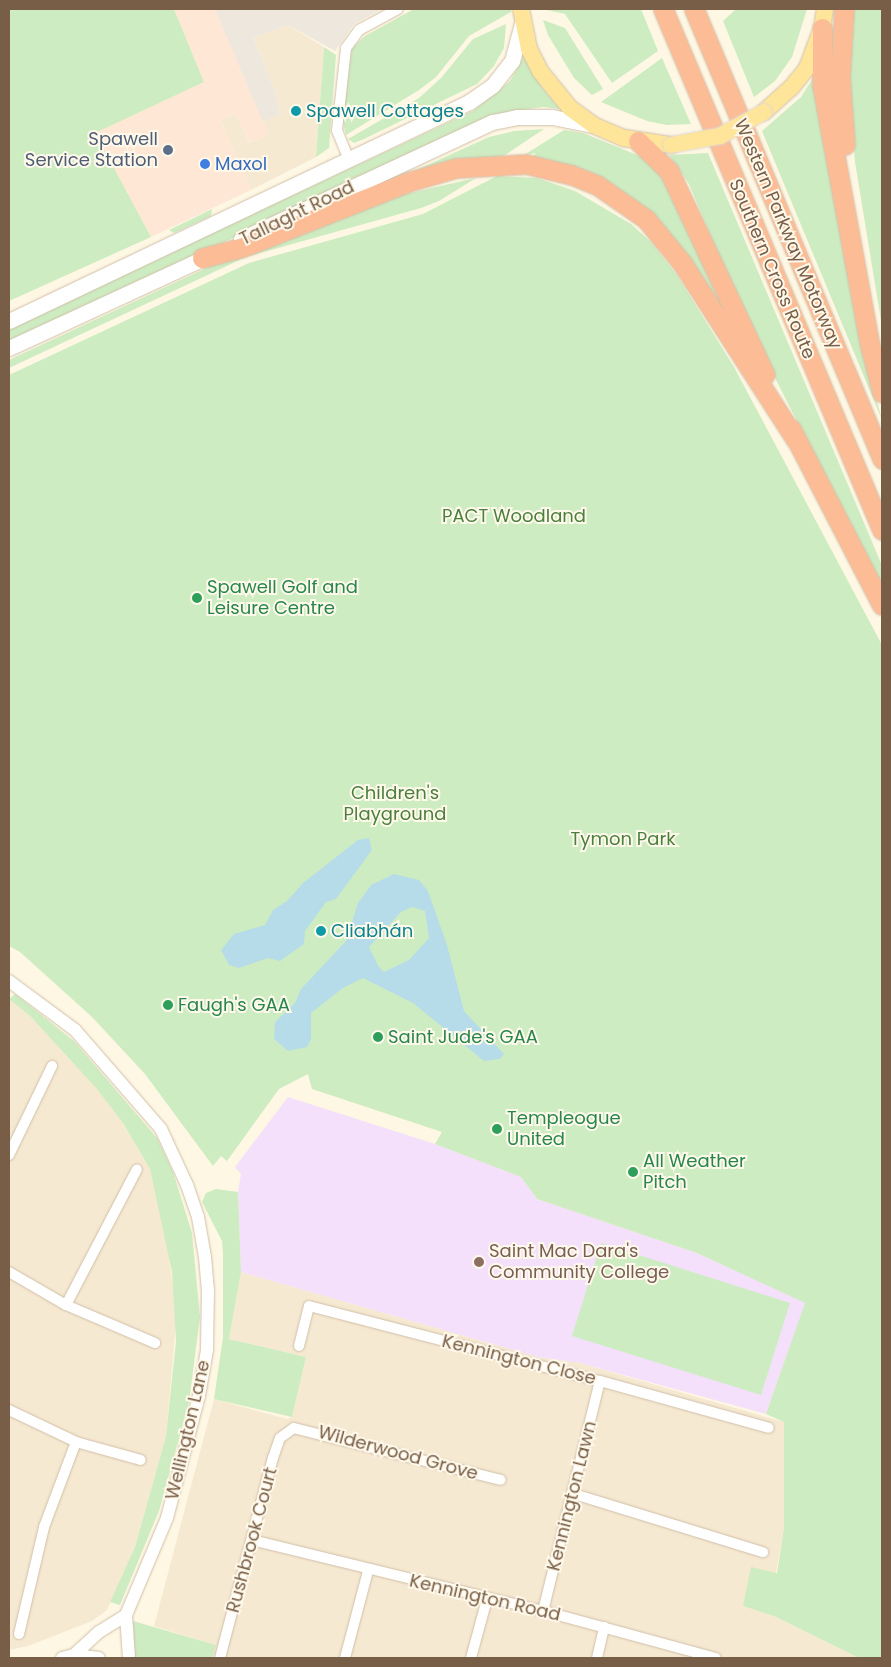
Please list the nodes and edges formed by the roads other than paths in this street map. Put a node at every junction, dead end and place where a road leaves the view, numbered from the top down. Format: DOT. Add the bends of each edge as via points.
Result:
graph roads {
  1 [pos="398,9"];
  2 [pos="663,9"];
  3 [pos="694,9"];
  4 [pos="825,9"];
  5 [pos="844,9"];
  6 [pos="522,15"];
  7 [pos="822,28"];
  8 [pos="593,125"];
  9 [pos="638,141"];
  10 [pos="349,160"];
  11 [pos="854,257"];
  12 [pos="202,258"];
  13 [pos="9,321"];
  14 [pos="9,348"];
  15 [pos="882,392"];
  16 [pos="796,440"];
  17 [pos="882,459"];
  18 [pos="882,530"];
  19 [pos="882,605"];
  20 [pos="9,981"];
  21 [pos="52,1066"];
  22 [pos="9,1155"];
  23 [pos="137,1169"];
  24 [pos="9,1272"];
  25 [pos="66,1304"];
  26 [pos="155,1343"];
  27 [pos="299,1346"];
  28 [pos="600,1381"];
  29 [pos="9,1410"];
  30 [pos="294,1428"];
  31 [pos="769,1428"];
  32 [pos="76,1442"];
  33 [pos="141,1460"];
  34 [pos="501,1480"];
  35 [pos="574,1494"];
  36 [pos="252,1540"];
  37 [pos="763,1552"];
  38 [pos="368,1571"];
  39 [pos="487,1599"];
  40 [pos="542,1611"];
  41 [pos="126,1614"];
  42 [pos="604,1627"];
  43 [pos="19,1634"];
  44 [pos="68,1657"];
  45 [pos="99,1658"];
  46 [pos="129,1658"];
  47 [pos="220,1658"];
  48 [pos="345,1658"];
  49 [pos="471,1658"];
  50 [pos="597,1658"];
  51 [pos="716,1658"];
  1 -- 10 [label="street" via="359,30 346,48 337,130"];
  2 -- 18 [label="highway, Southern Cross Route"];
  3 -- 17 [label="highway, Western Parkway Motorway"];
  4 -- 7 [label="main road"];
  5 -- 11 [label="highway" via="840,51 841,114 852,204"];
  6 -- 8 [label="main road" via="529,49 540,71 570,108"];
  6 -- 10 [label="main road, Tallaght Road" via="512,61 484,93"];
  7 -- 9 [label="main road, bridge" via="802,76 764,112 720,136 671,145"];
  7 -- 11 [label="highway" via="822,85"];
  8 -- 9 [label="main road"];
  8 -- 12 [label="main road, Tallaght Road" via="552,117 517,117 492,122"];
  9 -- 16 [label="highway" via="673,178"];
  10 -- 13 [label="main road, Tallaght Road"];
  11 -- 15 [label="highway"];
  12 -- 14 [label="main road, Tallaght Road"];
  12 -- 16 [label="highway" via="243,247 399,186 456,168 526,164 572,175 597,185 646,219 682,263"];
  16 -- 19 [label="highway"];
  20 -- 41 [label="street, Wellington Lane" via="75,1030 161,1129 187,1185 201,1233 208,1290 207,1350 199,1396 167,1518"];
  21 -- 22 [label="street"];
  23 -- 25 [label="street"];
  24 -- 25 [label="street"];
  25 -- 26 [label="street"];
  27 -- 28 [label="street, Kennington Close" via="309,1306"];
  28 -- 31 [label="street, Kennington Close"];
  28 -- 35 [label="street, Kennington Lawn"];
  29 -- 32 [label="street"];
  30 -- 34 [label="street, Wilderwood Grove"];
  30 -- 36 [label="street, Rushbrook Court" via="280,1438"];
  32 -- 33 [label="street"];
  32 -- 43 [label="street" via="44,1527"];
  35 -- 37 [label="street"];
  35 -- 40 [label="street, Kennington Lawn"];
  36 -- 38 [label="street, Kennington Road"];
  36 -- 47 [label="street, Rushbrook Court"];
  38 -- 39 [label="street, Kennington Road"];
  38 -- 48 [label="street"];
  39 -- 40 [label="street, Kennington Road"];
  39 -- 49 [label="street"];
  40 -- 42 [label="street, Kennington Road"];
  41 -- 44 [label="street, Wellington Lane"];
  41 -- 46 [label="street, Wellington Lane"];
  42 -- 50 [label="street"];
  42 -- 51 [label="street, Kennington Road"];
  44 -- 45 [label="street"];
}
